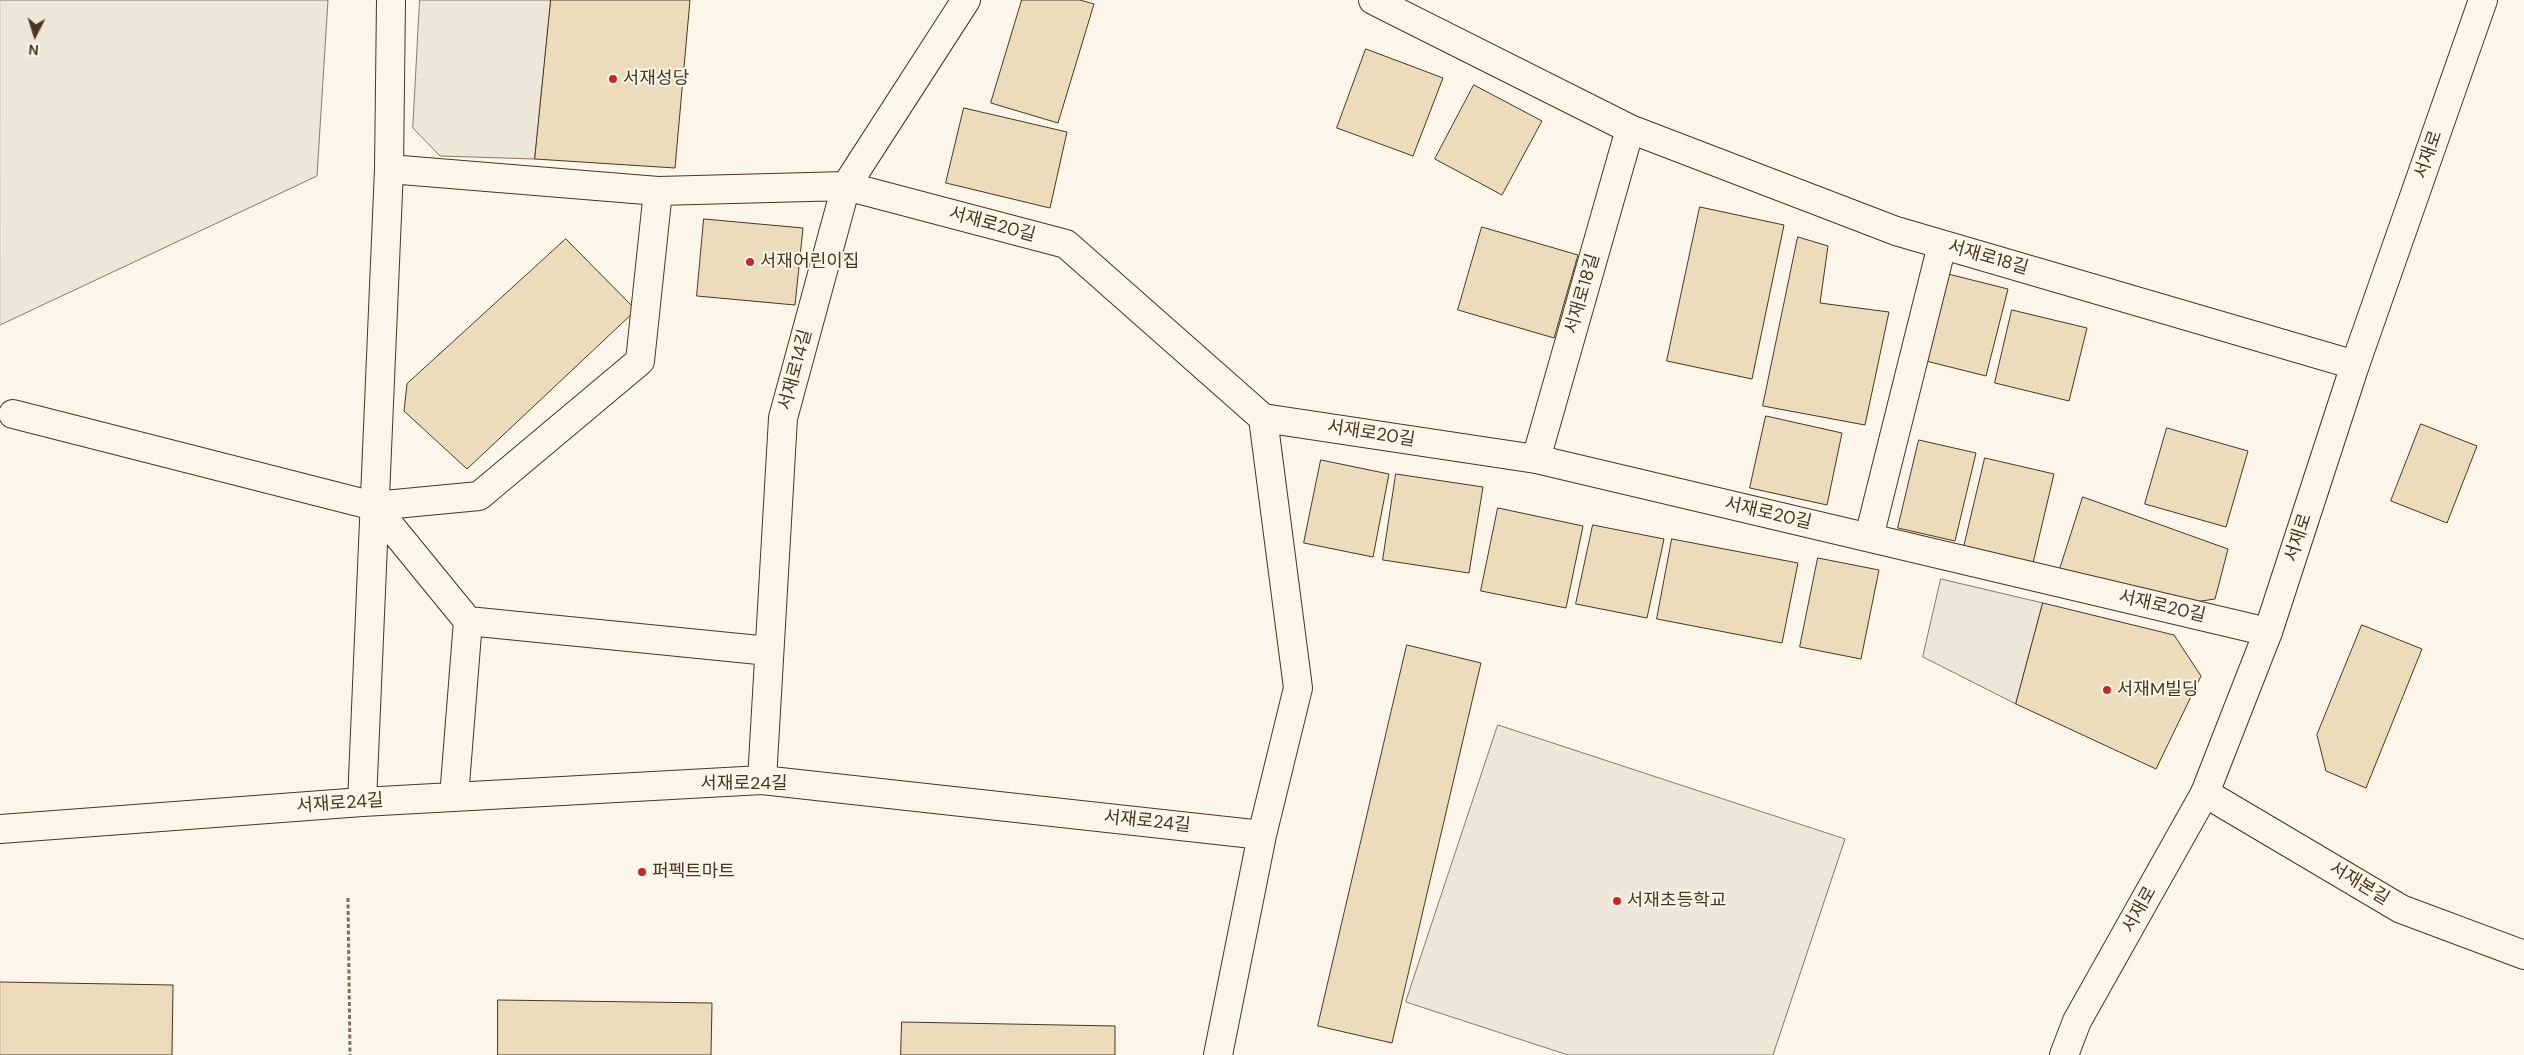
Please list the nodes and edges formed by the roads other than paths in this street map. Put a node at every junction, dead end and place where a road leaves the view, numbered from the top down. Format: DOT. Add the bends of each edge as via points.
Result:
graph roads {
  1 [pos="390,0"];
  2 [pos="966,0"];
  3 [pos="1373,0"];
  4 [pos="2483,0"];
  5 [pos="1630,129"];
  6 [pos="389,169"];
  7 [pos="846,186"];
  8 [pos="658,191"];
  9 [pos="1942,245"];
  10 [pos="2355,365"];
  11 [pos="13,414"];
  12 [pos="1263,418"];
  13 [pos="1536,459"];
  14 [pos="374,506"];
  15 [pos="1869,538"];
  16 [pos="468,621"];
  17 [pos="2268,632"];
  18 [pos="769,652"];
  19 [pos="762,780"];
  20 [pos="2205,793"];
  21 [pos="454,797"];
  22 [pos="362,802"];
  23 [pos="0,829"];
  24 [pos="1262,835"];
  25 [pos="2524,954"];
  26 [pos="1218,1055"];
  27 [pos="2064,1055"];
  1 -- 6 [label="street"];
  2 -- 7 [label="street, 서재로14길"];
  3 -- 5 [label="street, 서재로18길"];
  4 -- 10 [label="street, 서재로"];
  5 -- 9 [label="street, 서재로18길" via="1896,231"];
  5 -- 13 [label="street, 서재로18길"];
  6 -- 8 [label="street, 서재로20길"];
  6 -- 14 [label="street"];
  7 -- 8 [label="street, 서재로20길"];
  7 -- 12 [label="street, 서재로20길" via="1066,244"];
  7 -- 18 [label="street, 서재로14길" via="783,418"];
  8 -- 14 [label="street" via="640,361 479,496"];
  9 -- 10 [label="street, 서재로18길"];
  9 -- 15 [label="street"];
  10 -- 17 [label="street, 서재로"];
  11 -- 14 [label="street"];
  12 -- 13 [label="street, 서재로20길"];
  12 -- 24 [label="street" via="1298,688"];
  13 -- 15 [label="street, 서재로20길"];
  14 -- 16 [label="street"];
  14 -- 22 [label="street"];
  15 -- 17 [label="street, 서재로20길"];
  16 -- 18 [label="street"];
  16 -- 21 [label="street"];
  17 -- 20 [label="street, 서재로"];
  18 -- 19 [label="street, 서재로14길"];
  19 -- 21 [label="street, 서재로24길"];
  19 -- 24 [label="street, 서재로24길"];
  20 -- 25 [label="street, 서재본길" via="2402,909"];
  20 -- 27 [label="street, 서재로" via="2077,1021"];
  21 -- 22 [label="street, 서재로24길"];
  22 -- 23 [label="street, 서재로24길"];
  24 -- 26 [label="street"];
}
